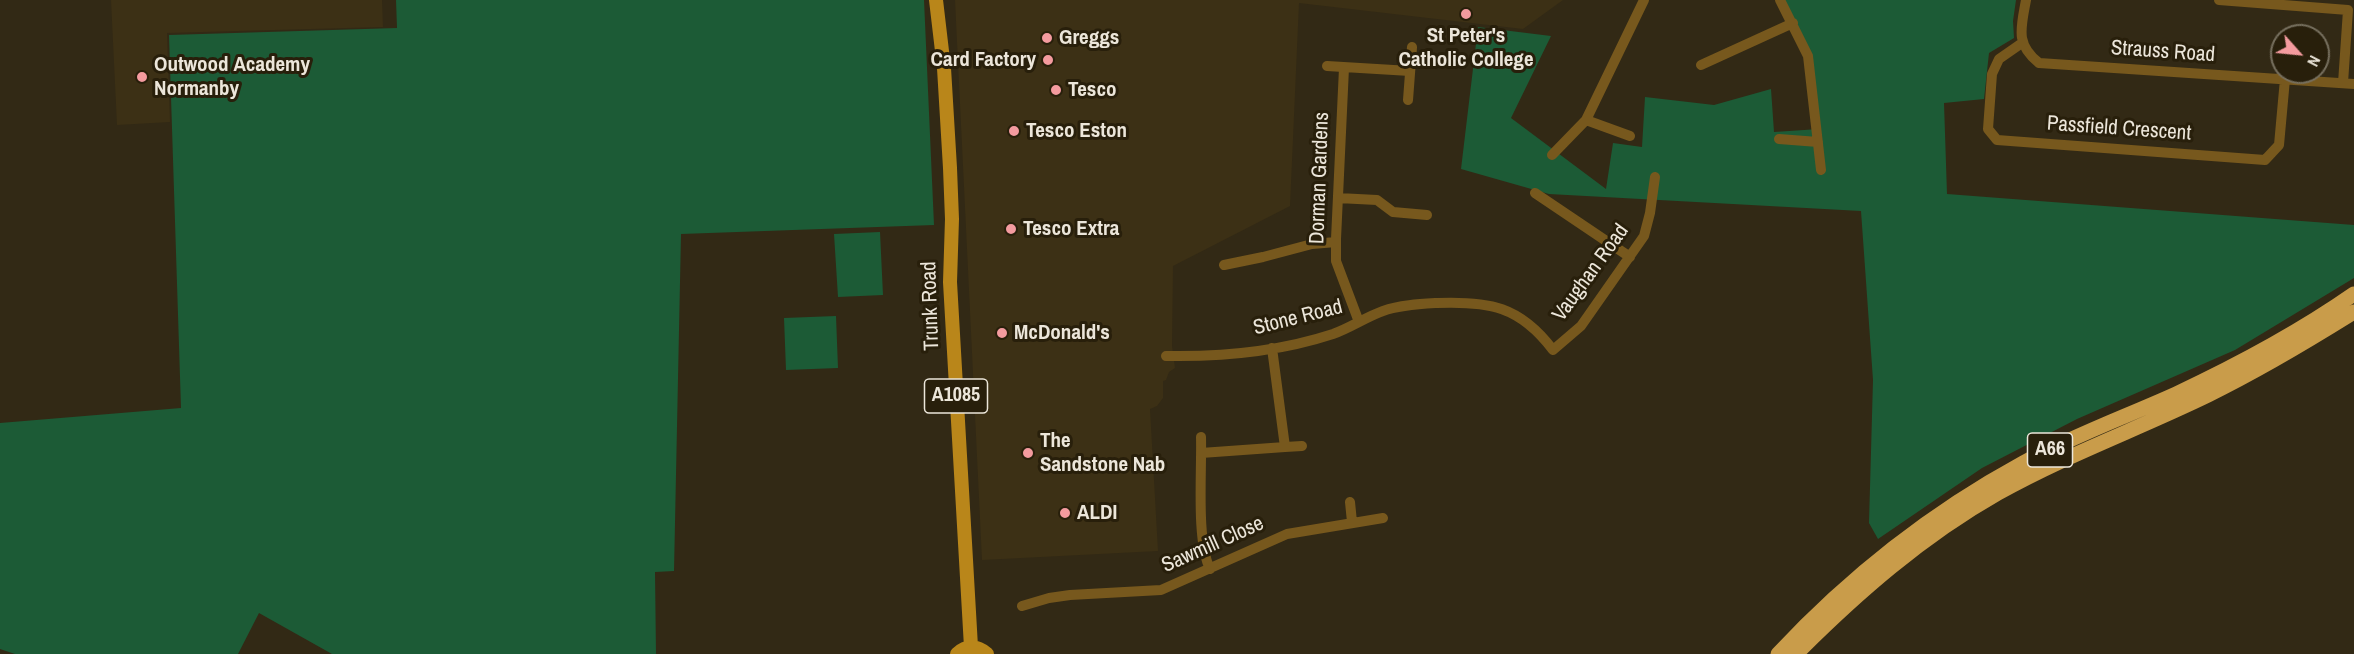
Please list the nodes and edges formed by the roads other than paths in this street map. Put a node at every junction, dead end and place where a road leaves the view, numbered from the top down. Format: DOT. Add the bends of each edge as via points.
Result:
graph roads {
  1 [pos="936,0"];
  2 [pos="945,0"];
  3 [pos="1644,0"];
  4 [pos="1780,0"];
  5 [pos="2026,0"];
  6 [pos="2219,0"];
  7 [pos="2349,5"];
  8 [pos="1793,24"];
  9 [pos="2022,43"];
  10 [pos="1412,47"];
  11 [pos="1701,65"];
  12 [pos="1327,66"];
  13 [pos="944,68"];
  14 [pos="1344,68"];
  15 [pos="1410,71"];
  16 [pos="2270,78"];
  17 [pos="2330,82"];
  18 [pos="2349,83"];
  19 [pos="2285,84"];
  20 [pos="1408,100"];
  21 [pos="1586,120"];
  22 [pos="1630,136"];
  23 [pos="1779,139"];
  24 [pos="1818,142"];
  25 [pos="1552,155"];
  26 [pos="1821,170"];
  27 [pos="1655,177"];
  28 [pos="1534,193"];
  29 [pos="1338,198"];
  30 [pos="1427,215"];
  31 [pos="1336,242"];
  32 [pos="1630,257"];
  33 [pos="1224,265"];
  34 [pos="2354,294"];
  35 [pos="2354,312"];
  36 [pos="1359,322"];
  37 [pos="1272,348"];
  38 [pos="1553,350"];
  39 [pos="1166,356"];
  40 [pos="1200,437"];
  41 [pos="1302,446"];
  42 [pos="1285,447"];
  43 [pos="1201,453"];
  44 [pos="1350,502"];
  45 [pos="1383,518"];
  46 [pos="1352,522"];
  47 [pos="1210,569"];
  48 [pos="1022,606"];
  49 [pos="971,647"];
  50 [pos="957,654"];
  51 [pos="987,654"];
  52 [pos="1778,654"];
  53 [pos="1796,654"];
  1 -- 13 [label="main road, Trunk Road / A1085"];
  2 -- 13 [label="main road, A1085"];
  3 -- 21 [label="street"];
  4 -- 8 [label="street"];
  5 -- 9 [label="street"];
  6 -- 7 [label="street"];
  7 -- 18 [label="street"];
  8 -- 11 [label="street"];
  8 -- 24 [label="street" via="1808,56"];
  9 -- 16 [label="street, Strauss Road" via="2039,63"];
  9 -- 19 [label="street, Passfield Crescent" via="1999,59 1992,74 1988,129 1997,140 2265,160 2279,145"];
  10 -- 15 [label="street"];
  12 -- 14 [label="street"];
  13 -- 49 [label="main road, Trunk Road / A1085" via="952,219 950,282"];
  14 -- 15 [label="street"];
  14 -- 29 [label="street, Dorman Gardens"];
  15 -- 20 [label="street"];
  17 -- 18 [label="street, Strauss Road"];
  21 -- 22 [label="street"];
  21 -- 25 [label="street"];
  23 -- 24 [label="street"];
  24 -- 26 [label="street"];
  27 -- 32 [label="street, Vaughan Road" via="1644,236"];
  28 -- 32 [label="street"];
  29 -- 30 [label="street" via="1377,200 1393,212"];
  29 -- 31 [label="street, Dorman Gardens"];
  31 -- 33 [label="street"];
  31 -- 36 [label="street, Dorman Gardens" via="1336,261"];
  32 -- 38 [label="street, Vaughan Road" via="1581,326"];
  34 -- 52 [label="highway, A66" via="2232,367 2034,457 1973,492 1880,557 1833,597"];
  35 -- 53 [label="highway, A66" via="2290,352 2207,395 2066,458 1997,494 1882,573"];
  36 -- 37 [label="street, Stone Road" via="1334,334"];
  36 -- 38 [label="street, Stone Road" via="1383,311 1472,302 1514,313 1537,330"];
  37 -- 39 [label="street, Stone Road"];
  37 -- 42 [label="street"];
  40 -- 43 [label="street"];
  41 -- 42 [label="street"];
  42 -- 43 [label="street"];
  43 -- 47 [label="street" via="1205,558"];
  44 -- 46 [label="street"];
  45 -- 46 [label="street, Sawmill Close"];
  46 -- 47 [label="street, Sawmill Close" via="1287,534"];
  47 -- 48 [label="street, Sawmill Close" via="1161,590 1070,596"];
  49 -- 50 [label="main road"];
  49 -- 51 [label="main road"];
}
